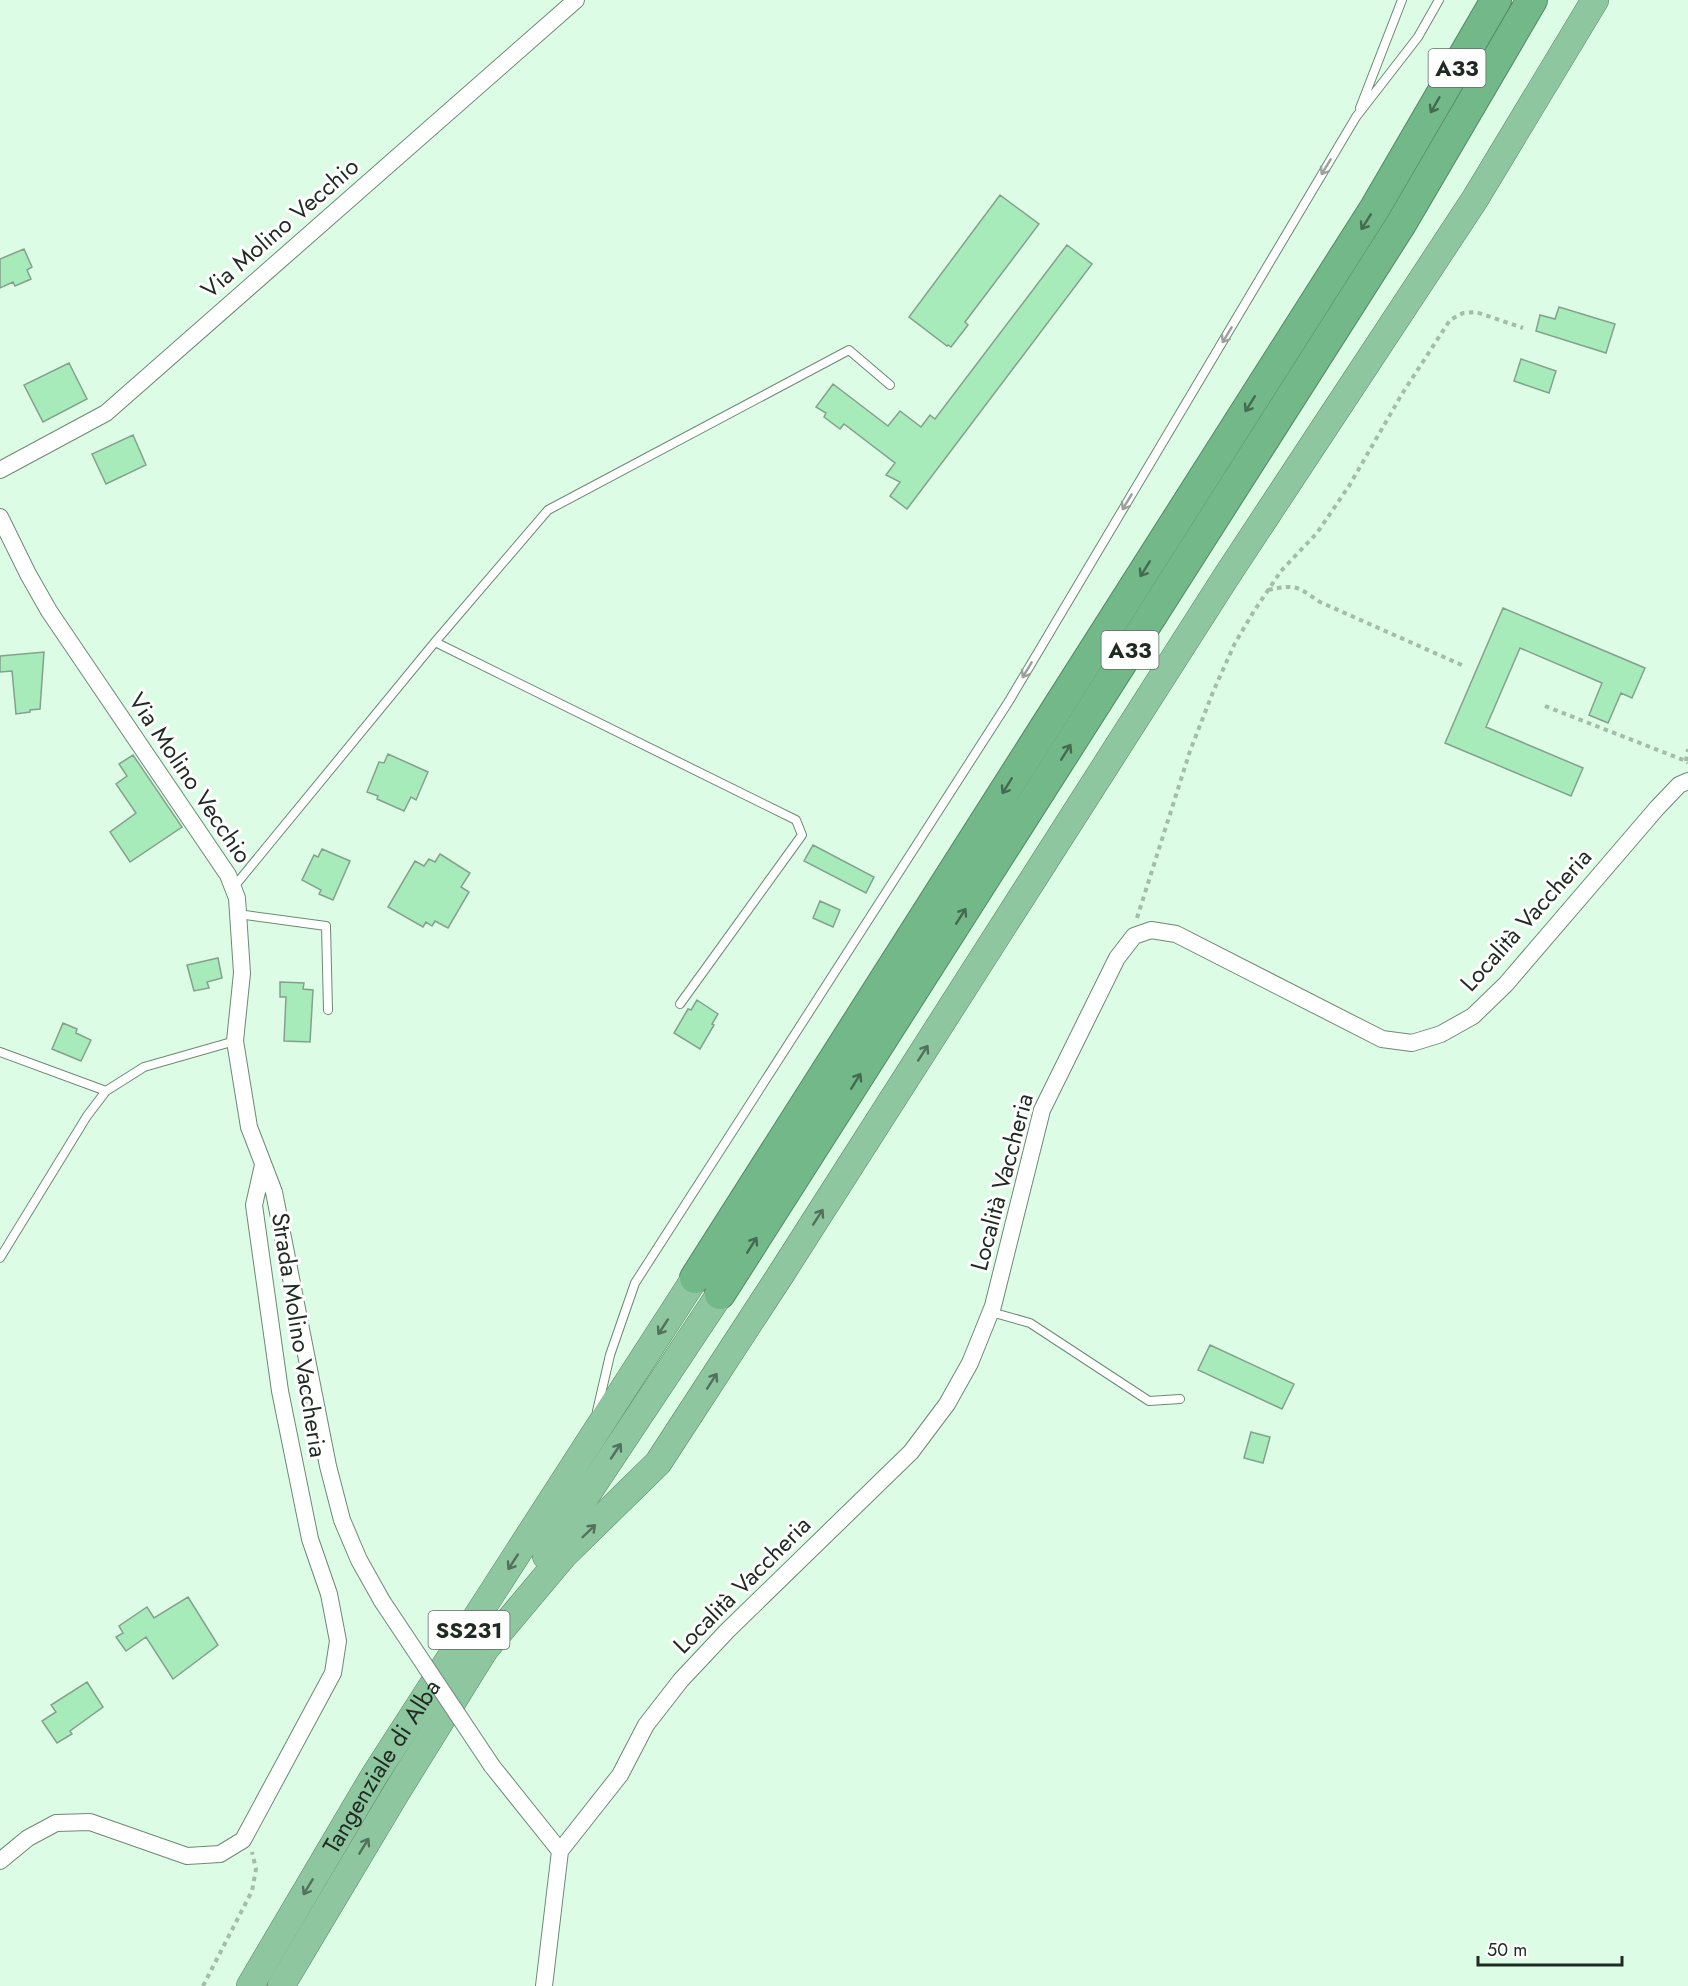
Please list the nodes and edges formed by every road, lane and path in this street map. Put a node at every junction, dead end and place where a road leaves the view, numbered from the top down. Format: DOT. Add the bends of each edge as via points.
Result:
graph roads {
  1 [pos="576,0"];
  2 [pos="1402,0"];
  3 [pos="1439,0"];
  4 [pos="1496,0"];
  5 [pos="1532,0"];
  6 [pos="1595,0"];
  7 [pos="1356,117"];
  8 [pos="1523,328"];
  9 [pos="890,385"];
  10 [pos="0,470"];
  11 [pos="0,517"];
  12 [pos="1268,590"];
  13 [pos="435,642"];
  14 [pos="1464,666"];
  15 [pos="1545,706"];
  16 [pos="1688,749"];
  17 [pos="1687,762"];
  18 [pos="1688,781"];
  19 [pos="233,888"];
  20 [pos="238,914"];
  21 [pos="1134,936"];
  22 [pos="680,1004"];
  23 [pos="328,1010"];
  24 [pos="235,1041"];
  25 [pos="0,1052"];
  26 [pos="106,1091"];
  27 [pos="263,1164"];
  28 [pos="0,1258"];
  29 [pos="695,1278"];
  30 [pos="720,1294"];
  31 [pos="991,1312"];
  32 [pos="1180,1398"];
  33 [pos="589,1443"];
  34 [pos="481,1654"];
  35 [pos="243,1840"];
  36 [pos="560,1851"];
  37 [pos="0,1861"];
  38 [pos="203,1986"];
  39 [pos="250,1986"];
  40 [pos="281,1986"];
  41 [pos="544,1986"];
  1 -- 10 [label="street, Via Molino Vecchio" via="106,413"];
  2 -- 7 [label="lane"];
  3 -- 7 [label="lane" via="1418,37"];
  4 -- 29 [label="highway, A33, one-way" via="1368,218"];
  30 -- 5 [label="highway, A33, one-way" via="1401,224"];
  34 -- 6 [label="highway, one-way" via="564,1555 658,1462 1226,577 1475,199"];
  7 -- 33 [label="lane, one-way" via="1009,701 635,1283 610,1355"];
  8 -- 12 [label="path" via="1476,312 1450,320 1401,394 1349,486 1317,533"];
  9 -- 13 [label="lane" via="849,350 548,510"];
  11 -- 19 [label="street, Via Molino Vecchio" via="49,611 228,875"];
  12 -- 14 [label="path" via="1289,585 1299,588 1320,602"];
  12 -- 21 [label="path" via="1235,643 1209,702 1138,910"];
  13 -- 19 [label="lane"];
  13 -- 22 [label="lane" via="796,820 802,835"];
  15 -- 17 [label="path"];
  16 -- 17 [label="path"];
  18 -- 21 [label="street, Località Vaccheria" via="1657,808 1506,984 1473,1016 1441,1034 1412,1043 1382,1039 1176,934 1150,930"];
  19 -- 20 [label="street, Via Molino Vecchio"];
  20 -- 23 [label="lane" via="326,926"];
  20 -- 24 [label="street, Via Molino Vecchio" via="242,973"];
  21 -- 31 [label="street, Località Vaccheria" via="1118,958 1042,1110"];
  24 -- 26 [label="lane" via="144,1066"];
  24 -- 27 [label="street, Via Molino Vecchio" via="249,1127"];
  25 -- 26 [label="lane"];
  26 -- 28 [label="lane"];
  27 -- 35 [label="street, Strada Molino Vaccheria" via="254,1205 280,1392 310,1539 329,1594 338,1641 333,1673"];
  27 -- 36 [label="street, Strada Molino Vaccheria, bridge" via="274,1192 328,1466 342,1520 359,1560 492,1766"];
  29 -- 33 [label="highway, Tangenziale di Alba / SS231, one-way"];
  34 -- 30 [label="highway, SS231, one-way"];
  31 -- 32 [label="lane" via="1030,1323 1149,1401"];
  31 -- 36 [label="street, Località Vaccheria" via="970,1363 947,1404 911,1452 681,1680 646,1725 620,1775"];
  33 -- 39 [label="highway, Tangenziale di Alba / SS231, one-way" via="374,1776"];
  40 -- 34 [label="highway, SS231, one-way"];
  35 -- 37 [label="street" via="220,1854 187,1856 90,1822 56,1823 28,1838"];
  35 -- 38 [label="path" via="256,1869 252,1891"];
  36 -- 41 [label="street"];
}
